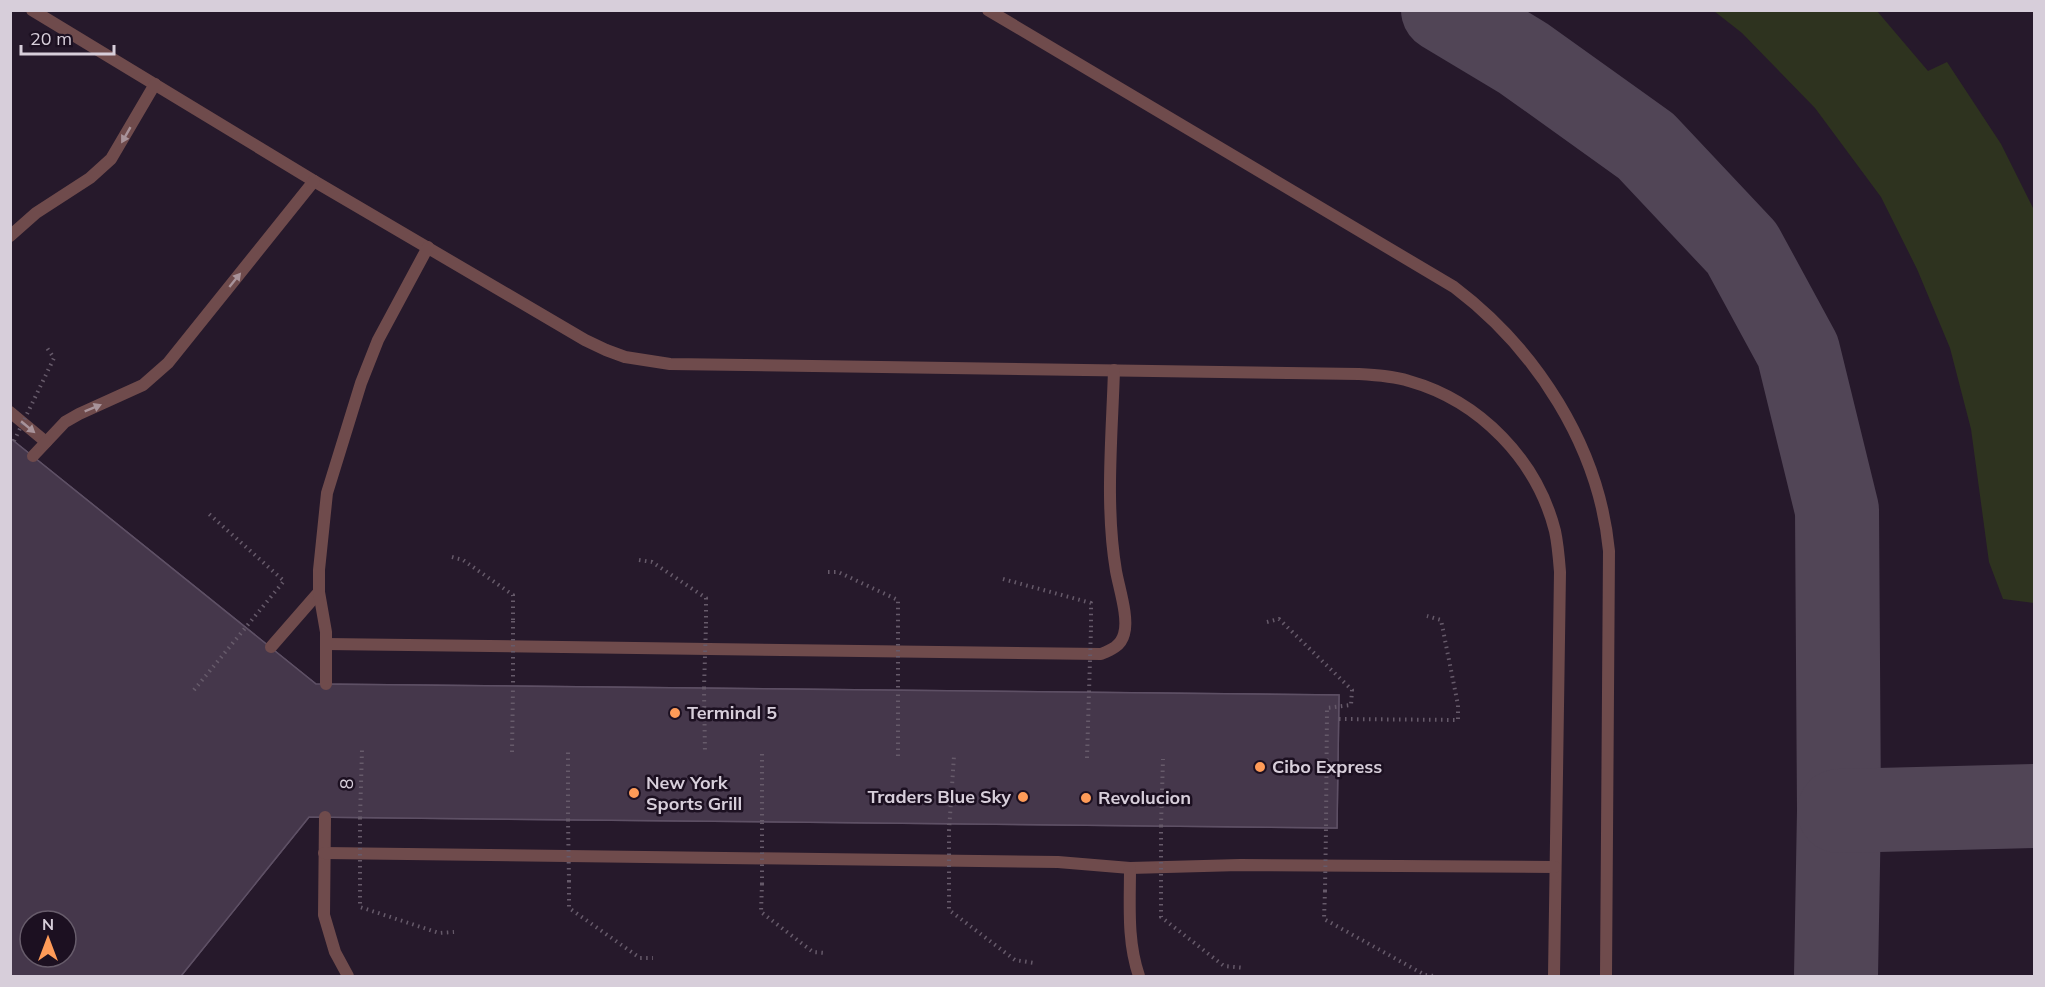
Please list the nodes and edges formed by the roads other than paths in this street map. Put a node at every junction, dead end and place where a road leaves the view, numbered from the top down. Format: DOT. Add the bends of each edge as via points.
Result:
graph roads {
  1 [pos="32,10"];
  2 [pos="988,10"];
  3 [pos="155,84"];
  4 [pos="314,181"];
  5 [pos="10,236"];
  6 [pos="429,247"];
  7 [pos="1114,370"];
  8 [pos="10,412"];
  9 [pos="46,442"];
  10 [pos="33,456"];
  11 [pos="319,592"];
  12 [pos="326,644"];
  13 [pos="270,647"];
  14 [pos="326,684"];
  15 [pos="325,817"];
  16 [pos="324,853"];
  17 [pos="1555,867"];
  18 [pos="1130,868"];
  19 [pos="348,976"];
  20 [pos="1139,976"];
  21 [pos="1554,976"];
  22 [pos="1606,976"];
  1 -- 3 [label="lane"];
  2 -- 22 [label="lane" via="1454,286 1482,308 1532,362 1590,469 1606,525"];
  3 -- 4 [label="lane"];
  3 -- 5 [label="lane, one-way" via="111,159"];
  4 -- 6 [label="lane"];
  9 -- 4 [label="lane, one-way" via="65,422 143,385 168,363"];
  6 -- 7 [label="lane" via="585,340 649,362"];
  6 -- 11 [label="lane" via="378,340 361,383 327,494"];
  7 -- 12 [label="lane" via="1111,528 1125,632 1117,646 1101,654"];
  7 -- 17 [label="lane" via="1390,377 1450,397 1506,440 1542,495 1558,550"];
  8 -- 9 [label="lane, one-way"];
  9 -- 10 [label="lane"];
  11 -- 12 [label="lane"];
  11 -- 13 [label="lane"];
  12 -- 14 [label="lane"];
  15 -- 16 [label="lane"];
  16 -- 18 [label="lane" via="1058,862"];
  16 -- 19 [label="lane" via="324,915 335,952"];
  17 -- 18 [label="lane"];
  17 -- 21 [label="lane"];
  18 -- 20 [label="lane" via="1129,926"];
}
